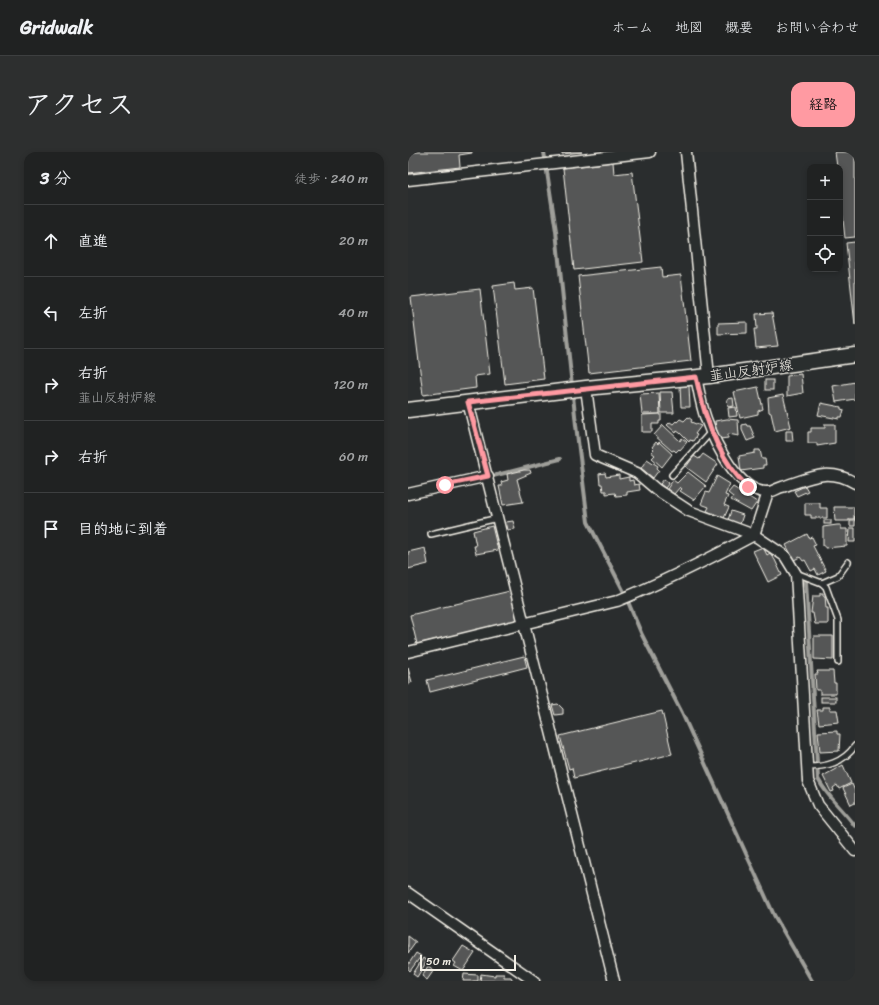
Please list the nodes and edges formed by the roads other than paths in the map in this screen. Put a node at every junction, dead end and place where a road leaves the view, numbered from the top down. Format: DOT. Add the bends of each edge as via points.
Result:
graph roads {
  1 [pos="650,152"];
  2 [pos="686,152"];
  3 [pos="408,180"];
  4 [pos="855,355"];
  5 [pos="703,376"];
  6 [pos="586,388"];
  7 [pos="468,402"];
  8 [pos="408,410"];
  9 [pos="711,432"];
  10 [pos="672,475"];
  11 [pos="488,476"];
  12 [pos="855,483"];
  13 [pos="768,492"];
  14 [pos="408,494"];
  15 [pos="498,518"];
  16 [pos="431,534"];
  17 [pos="754,535"];
  18 [pos="848,562"];
  19 [pos="795,573"];
  20 [pos="822,583"];
  21 [pos="525,624"];
  22 [pos="408,652"];
  23 [pos="838,662"];
  24 [pos="855,746"];
  25 [pos="810,767"];
  26 [pos="855,851"];
  27 [pos="408,894"];
  28 [pos="534,981"];
  29 [pos="614,981"];
  1 -- 3 [label="street"];
  2 -- 5 [label="street"];
  4 -- 5 [label="main road, 韮山反射炉線"];
  5 -- 6 [label="main road, 韮山反射炉線"];
  5 -- 9 [label="street" via="702,405"];
  6 -- 7 [label="main road, 韮山反射炉線"];
  6 -- 17 [label="street" via="595,455 637,473 688,511"];
  7 -- 8 [label="main road, 韮山反射炉線"];
  7 -- 11 [label="street"];
  9 -- 10 [label="lane"];
  9 -- 13 [label="street" via="741,480 748,487"];
  11 -- 14 [label="street"];
  11 -- 15 [label="street"];
  12 -- 13 [label="street" via="842,476 819,475"];
  13 -- 17 [label="street"];
  15 -- 16 [label="lane"];
  15 -- 21 [label="street"];
  17 -- 19 [label="street" via="785,556"];
  17 -- 21 [label="street" via="618,601"];
  18 -- 20 [label="lane" via="838,576"];
  19 -- 20 [label="lane"];
  19 -- 25 [label="street"];
  20 -- 23 [label="lane" via="826,587 838,620"];
  21 -- 22 [label="street"];
  21 -- 29 [label="street"];
  24 -- 25 [label="lane" via="842,760 820,767"];
  25 -- 26 [label="street" via="808,781 818,805"];
  27 -- 28 [label="street"];
}
